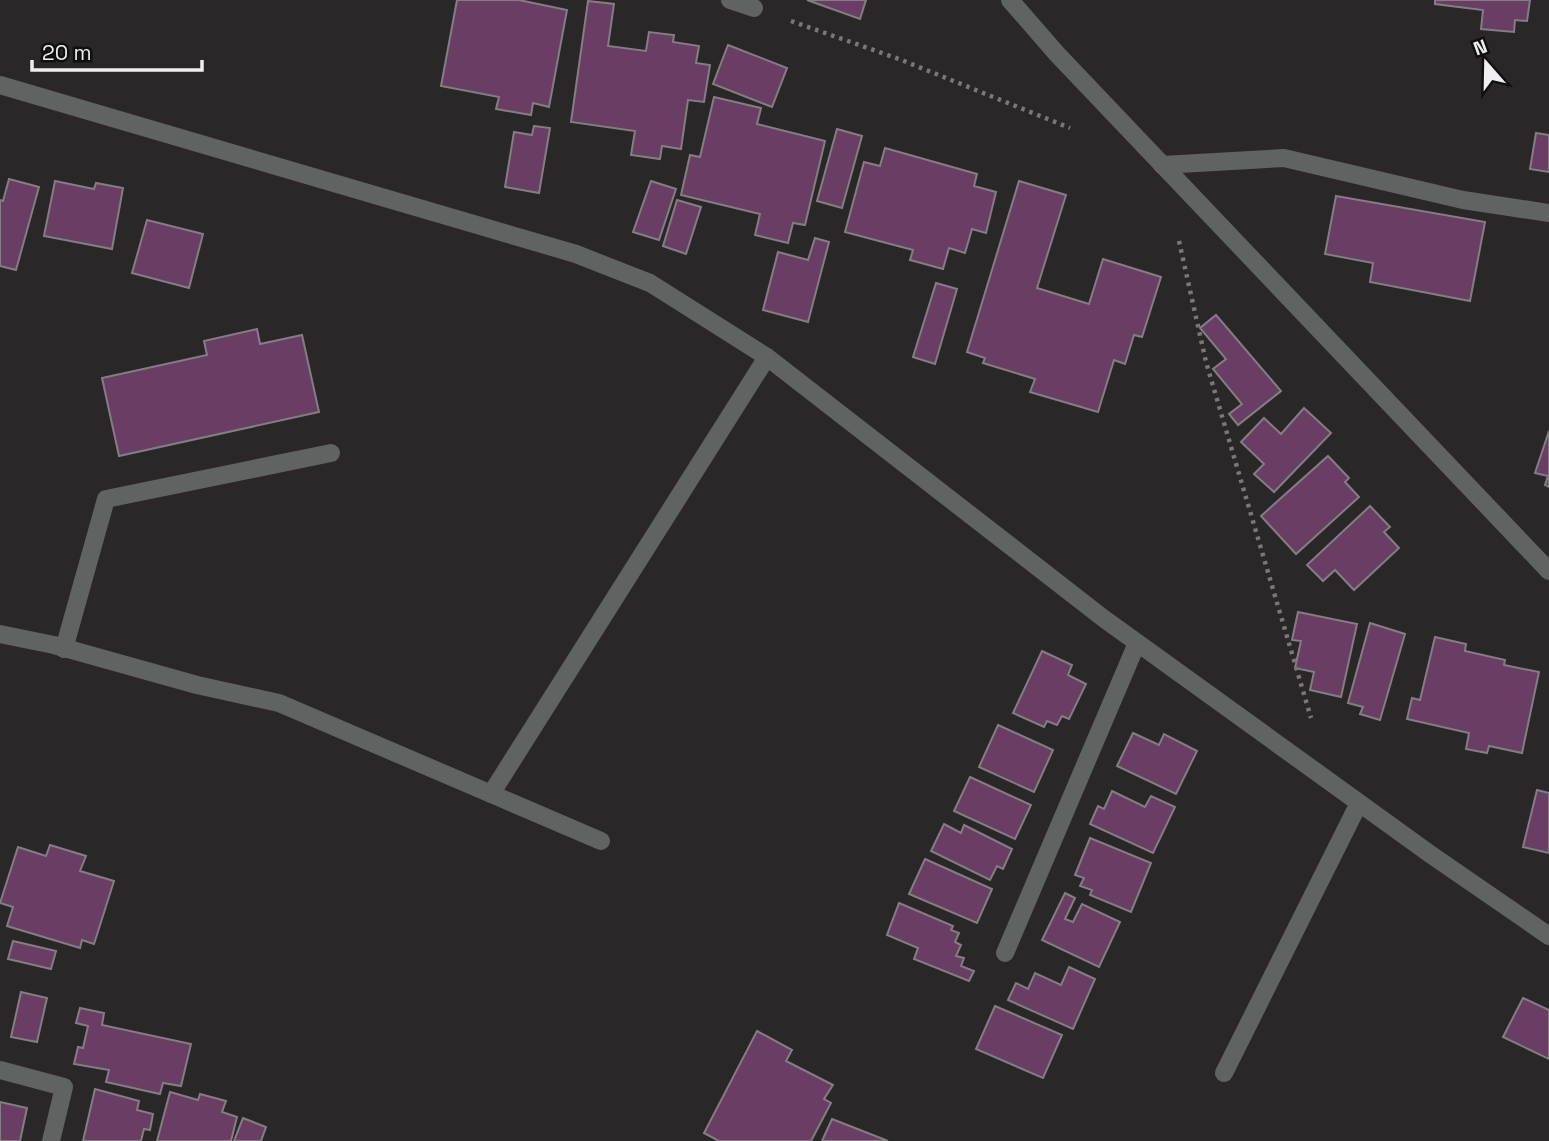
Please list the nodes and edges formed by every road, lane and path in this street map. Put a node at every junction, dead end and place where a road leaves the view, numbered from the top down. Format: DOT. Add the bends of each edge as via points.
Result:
graph roads {
  1 [pos="730,0"];
  2 [pos="1010,0"];
  3 [pos="754,8"];
  4 [pos="0,85"];
  5 [pos="1074,130"];
  6 [pos="1162,165"];
  7 [pos="1549,213"];
  8 [pos="1177,230"];
  9 [pos="767,356"];
  10 [pos="331,453"];
  11 [pos="1549,571"];
  12 [pos="0,634"];
  13 [pos="1137,643"];
  14 [pos="64,649"];
  15 [pos="1330,782"];
  16 [pos="491,794"];
  17 [pos="1359,803"];
  18 [pos="601,841"];
  19 [pos="1549,936"];
  20 [pos="1004,953"];
  21 [pos="0,1070"];
  22 [pos="1223,1073"];
  23 [pos="51,1141"];
  1 -- 3 [label="street"];
  2 -- 6 [label="street"];
  3 -- 5 [label="path" via="899,59"];
  4 -- 9 [label="street" via="576,254 650,283"];
  6 -- 7 [label="street" via="1284,158 1463,200"];
  6 -- 11 [label="street"];
  8 -- 15 [label="path" via="1206,362"];
  9 -- 13 [label="street"];
  9 -- 16 [label="street"];
  10 -- 14 [label="street" via="106,499"];
  12 -- 14 [label="street"];
  13 -- 15 [label="street"];
  13 -- 20 [label="street"];
  14 -- 16 [label="street" via="279,703"];
  15 -- 17 [label="street"];
  16 -- 18 [label="street"];
  17 -- 19 [label="street"];
  17 -- 22 [label="street"];
  21 -- 23 [label="street" via="64,1087"];
}
